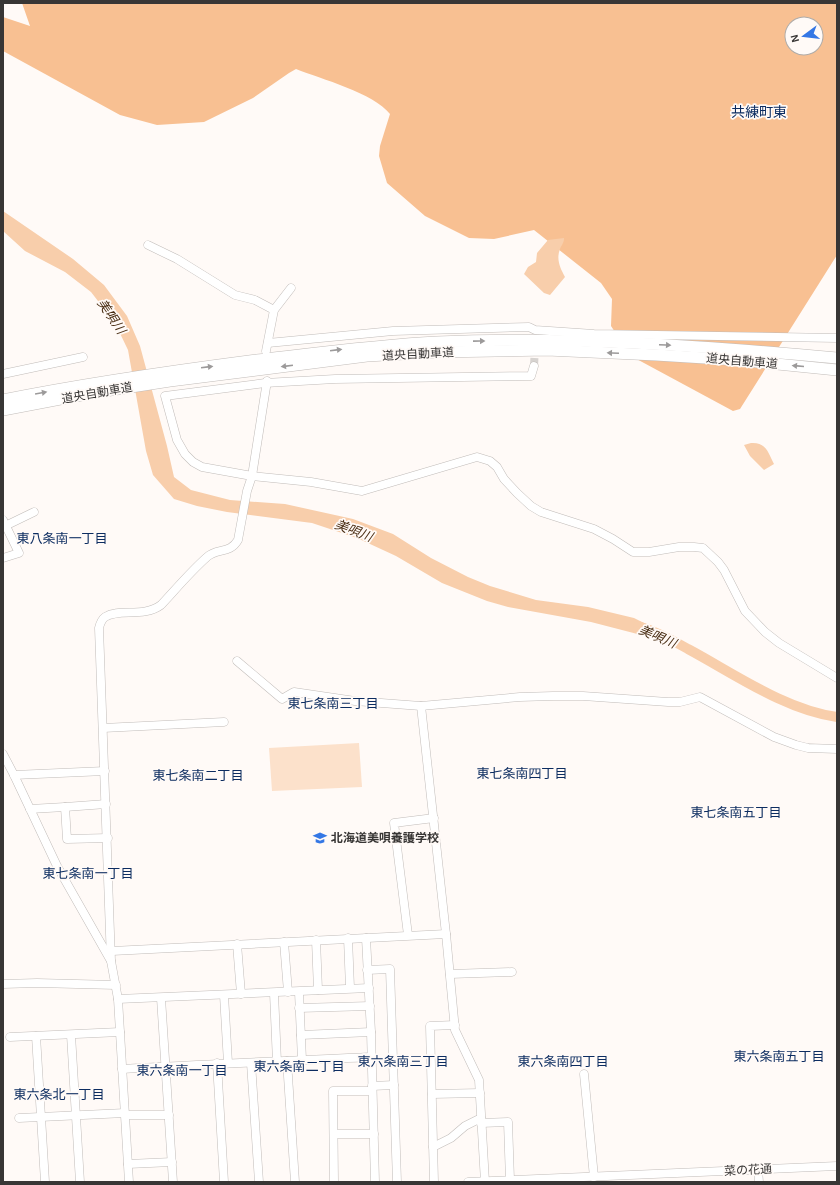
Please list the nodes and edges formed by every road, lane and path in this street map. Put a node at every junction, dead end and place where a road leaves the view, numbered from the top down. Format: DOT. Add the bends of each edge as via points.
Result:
graph roads {
  1 [pos="148,245"];
  2 [pos="290,288"];
  3 [pos="274,310"];
  4 [pos="837,338"];
  5 [pos="83,357"];
  6 [pos="837,358"];
  7 [pos="534,366"];
  8 [pos="837,370"];
  9 [pos="3,374"];
  10 [pos="169,376"];
  11 [pos="266,382"];
  12 [pos="92,388"];
  13 [pos="3,400"];
  14 [pos="3,411"];
  15 [pos="252,476"];
  16 [pos="34,512"];
  17 [pos="4,524"];
  18 [pos="3,558"];
  19 [pos="237,661"];
  20 [pos="837,678"];
  21 [pos="421,706"];
  22 [pos="224,722"];
  23 [pos="103,728"];
  24 [pos="837,749"];
  25 [pos="3,754"];
  26 [pos="105,771"];
  27 [pos="14,776"];
  28 [pos="106,804"];
  29 [pos="65,807"];
  30 [pos="30,809"];
  31 [pos="434,818"];
  32 [pos="108,838"];
  33 [pos="446,934"];
  34 [pos="408,935"];
  35 [pos="348,938"];
  36 [pos="366,938"];
  37 [pos="316,940"];
  38 [pos="284,942"];
  39 [pos="237,944"];
  40 [pos="112,951"];
  41 [pos="111,961"];
  42 [pos="367,970"];
  43 [pos="512,972"];
  44 [pos="450,974"];
  45 [pos="3,984"];
  46 [pos="116,985"];
  47 [pos="350,988"];
  48 [pos="369,988"];
  49 [pos="318,990"];
  50 [pos="288,992"];
  51 [pos="299,992"];
  52 [pos="274,993"];
  53 [pos="241,994"];
  54 [pos="224,995"];
  55 [pos="161,998"];
  56 [pos="118,999"];
  57 [pos="370,1006"];
  58 [pos="299,1008"];
  59 [pos="455,1025"];
  60 [pos="120,1032"];
  61 [pos="371,1032"];
  62 [pos="71,1035"];
  63 [pos="301,1035"];
  64 [pos="36,1036"];
  65 [pos="10,1037"];
  66 [pos="372,1057"];
  67 [pos="302,1060"];
  68 [pos="287,1061"];
  69 [pos="251,1062"];
  70 [pos="277,1062"];
  71 [pos="217,1063"];
  72 [pos="228,1063"];
  73 [pos="166,1066"];
  74 [pos="122,1069"];
  75 [pos="584,1074"];
  76 [pos="394,1085"];
  77 [pos="372,1088"];
  78 [pos="480,1093"];
  79 [pos="432,1094"];
  80 [pos="125,1113"];
  81 [pos="169,1115"];
  82 [pos="42,1116"];
  83 [pos="76,1116"];
  84 [pos="20,1118"];
  85 [pos="481,1121"];
  86 [pos="334,1134"];
  87 [pos="374,1134"];
  88 [pos="434,1147"];
  89 [pos="172,1162"];
  90 [pos="128,1164"];
  91 [pos="837,1166"];
  92 [pos="758,1170"];
  93 [pos="594,1177"];
  94 [pos="510,1180"];
  95 [pos="45,1182"];
  96 [pos="80,1182"];
  97 [pos="129,1182"];
  98 [pos="173,1182"];
  99 [pos="224,1182"];
  100 [pos="259,1182"];
  101 [pos="295,1182"];
  102 [pos="334,1182"];
  103 [pos="375,1182"];
  104 [pos="397,1182"];
  105 [pos="434,1182"];
  106 [pos="468,1182"];
  107 [pos="485,1182"];
  108 [pos="759,1182"];
  1 -- 3 [label="street" via="177,259 235,295 255,300"];
  2 -- 3 [label="street"];
  3 -- 4 [label="street" via="267,347 393,330 529,327 535,333"];
  5 -- 9 [label="street"];
  10 -- 6 [label="highway, 道央自動車道, one-way" via="365,347 438,342 545,340 656,344"];
  7 -- 11 [label="street" via="532,376 387,377"];
  8 -- 10 [label="highway, 道央自動車道, one-way" via="715,358 547,350 367,356"];
  10 -- 12 [label="highway, 道央自動車道"];
  11 -- 15 [label="street"];
  11 -- 15 [label="street" via="165,396 177,440 193,462 202,467"];
  13 -- 12 [label="highway, 道央自動車道, one-way"];
  12 -- 14 [label="highway, 道央自動車道"];
  15 -- 20 [label="street" via="311,482 362,491 477,457 497,467 504,479 541,512 594,529 633,552 679,547 703,548 724,570 745,611 765,632"];
  15 -- 23 [label="street" via="235,546 207,557 155,609 119,613 105,617 101,622 99,628"];
  16 -- 17 [label="street"];
  17 -- 18 [label="street" via="19,553"];
  19 -- 21 [label="street" via="282,699 294,692 355,701"];
  21 -- 24 [label="street" via="553,696 674,702 700,697 774,737 808,748"];
  21 -- 31 [label="street"];
  22 -- 23 [label="street"];
  23 -- 26 [label="street"];
  25 -- 27 [label="street"];
  26 -- 27 [label="street"];
  26 -- 28 [label="street"];
  27 -- 30 [label="street"];
  28 -- 29 [label="street"];
  28 -- 32 [label="street"];
  29 -- 30 [label="street"];
  29 -- 32 [label="street" via="67,839"];
  30 -- 41 [label="street" via="57,866"];
  31 -- 33 [label="street"];
  31 -- 34 [label="street" via="394,823"];
  32 -- 40 [label="street"];
  33 -- 34 [label="street"];
  33 -- 44 [label="street"];
  34 -- 36 [label="street"];
  35 -- 36 [label="street"];
  35 -- 37 [label="street"];
  35 -- 47 [label="street"];
  36 -- 42 [label="street"];
  37 -- 38 [label="street"];
  37 -- 49 [label="street"];
  38 -- 39 [label="street"];
  38 -- 50 [label="street"];
  39 -- 40 [label="street"];
  39 -- 53 [label="street"];
  40 -- 41 [label="street"];
  41 -- 46 [label="street"];
  42 -- 48 [label="street"];
  42 -- 76 [label="street" via="390,969"];
  43 -- 44 [label="street"];
  44 -- 59 [label="street"];
  45 -- 46 [label="street"];
  46 -- 56 [label="street"];
  47 -- 48 [label="street"];
  47 -- 49 [label="street"];
  48 -- 57 [label="street"];
  49 -- 51 [label="street"];
  50 -- 51 [label="street"];
  50 -- 52 [label="street"];
  51 -- 58 [label="street"];
  52 -- 53 [label="street"];
  52 -- 70 [label="street"];
  53 -- 54 [label="street"];
  54 -- 55 [label="street"];
  54 -- 72 [label="street"];
  55 -- 56 [label="street"];
  55 -- 73 [label="street"];
  56 -- 60 [label="street"];
  57 -- 58 [label="street"];
  57 -- 61 [label="street"];
  58 -- 63 [label="street"];
  59 -- 78 [label="street" via="479,1080"];
  59 -- 79 [label="street" via="430,1026"];
  60 -- 62 [label="street"];
  60 -- 74 [label="street"];
  61 -- 63 [label="street"];
  61 -- 66 [label="street"];
  62 -- 64 [label="street"];
  62 -- 83 [label="street"];
  63 -- 67 [label="street"];
  64 -- 65 [label="street"];
  64 -- 82 [label="street"];
  66 -- 67 [label="street"];
  66 -- 77 [label="street"];
  67 -- 68 [label="street"];
  68 -- 70 [label="street"];
  68 -- 101 [label="street"];
  69 -- 70 [label="street"];
  69 -- 72 [label="street"];
  69 -- 100 [label="street"];
  71 -- 72 [label="street"];
  71 -- 73 [label="street"];
  71 -- 99 [label="street"];
  73 -- 74 [label="street"];
  73 -- 81 [label="street"];
  74 -- 80 [label="street"];
  75 -- 93 [label="street"];
  76 -- 77 [label="street"];
  76 -- 104 [label="street"];
  77 -- 86 [label="street" via="333,1091"];
  77 -- 87 [label="street"];
  78 -- 79 [label="street"];
  78 -- 85 [label="street"];
  79 -- 88 [label="street"];
  80 -- 81 [label="street"];
  80 -- 83 [label="street"];
  80 -- 90 [label="street"];
  81 -- 89 [label="street"];
  82 -- 83 [label="street"];
  82 -- 84 [label="street"];
  82 -- 95 [label="street"];
  83 -- 96 [label="street"];
  85 -- 88 [label="street" via="465,1126"];
  85 -- 94 [label="street" via="508,1122"];
  85 -- 107 [label="street"];
  86 -- 87 [label="street"];
  86 -- 102 [label="street"];
  87 -- 103 [label="street"];
  88 -- 105 [label="street"];
  89 -- 90 [label="street"];
  89 -- 98 [label="street"];
  90 -- 97 [label="street"];
  91 -- 92 [label="street, 菜の花通"];
  92 -- 93 [label="street, 菜の花通"];
  92 -- 108 [label="street"];
  93 -- 94 [label="street, 菜の花通"];
  94 -- 107 [label="street, 菜の花通"];
  106 -- 107 [label="street, 菜の花通"];
}
